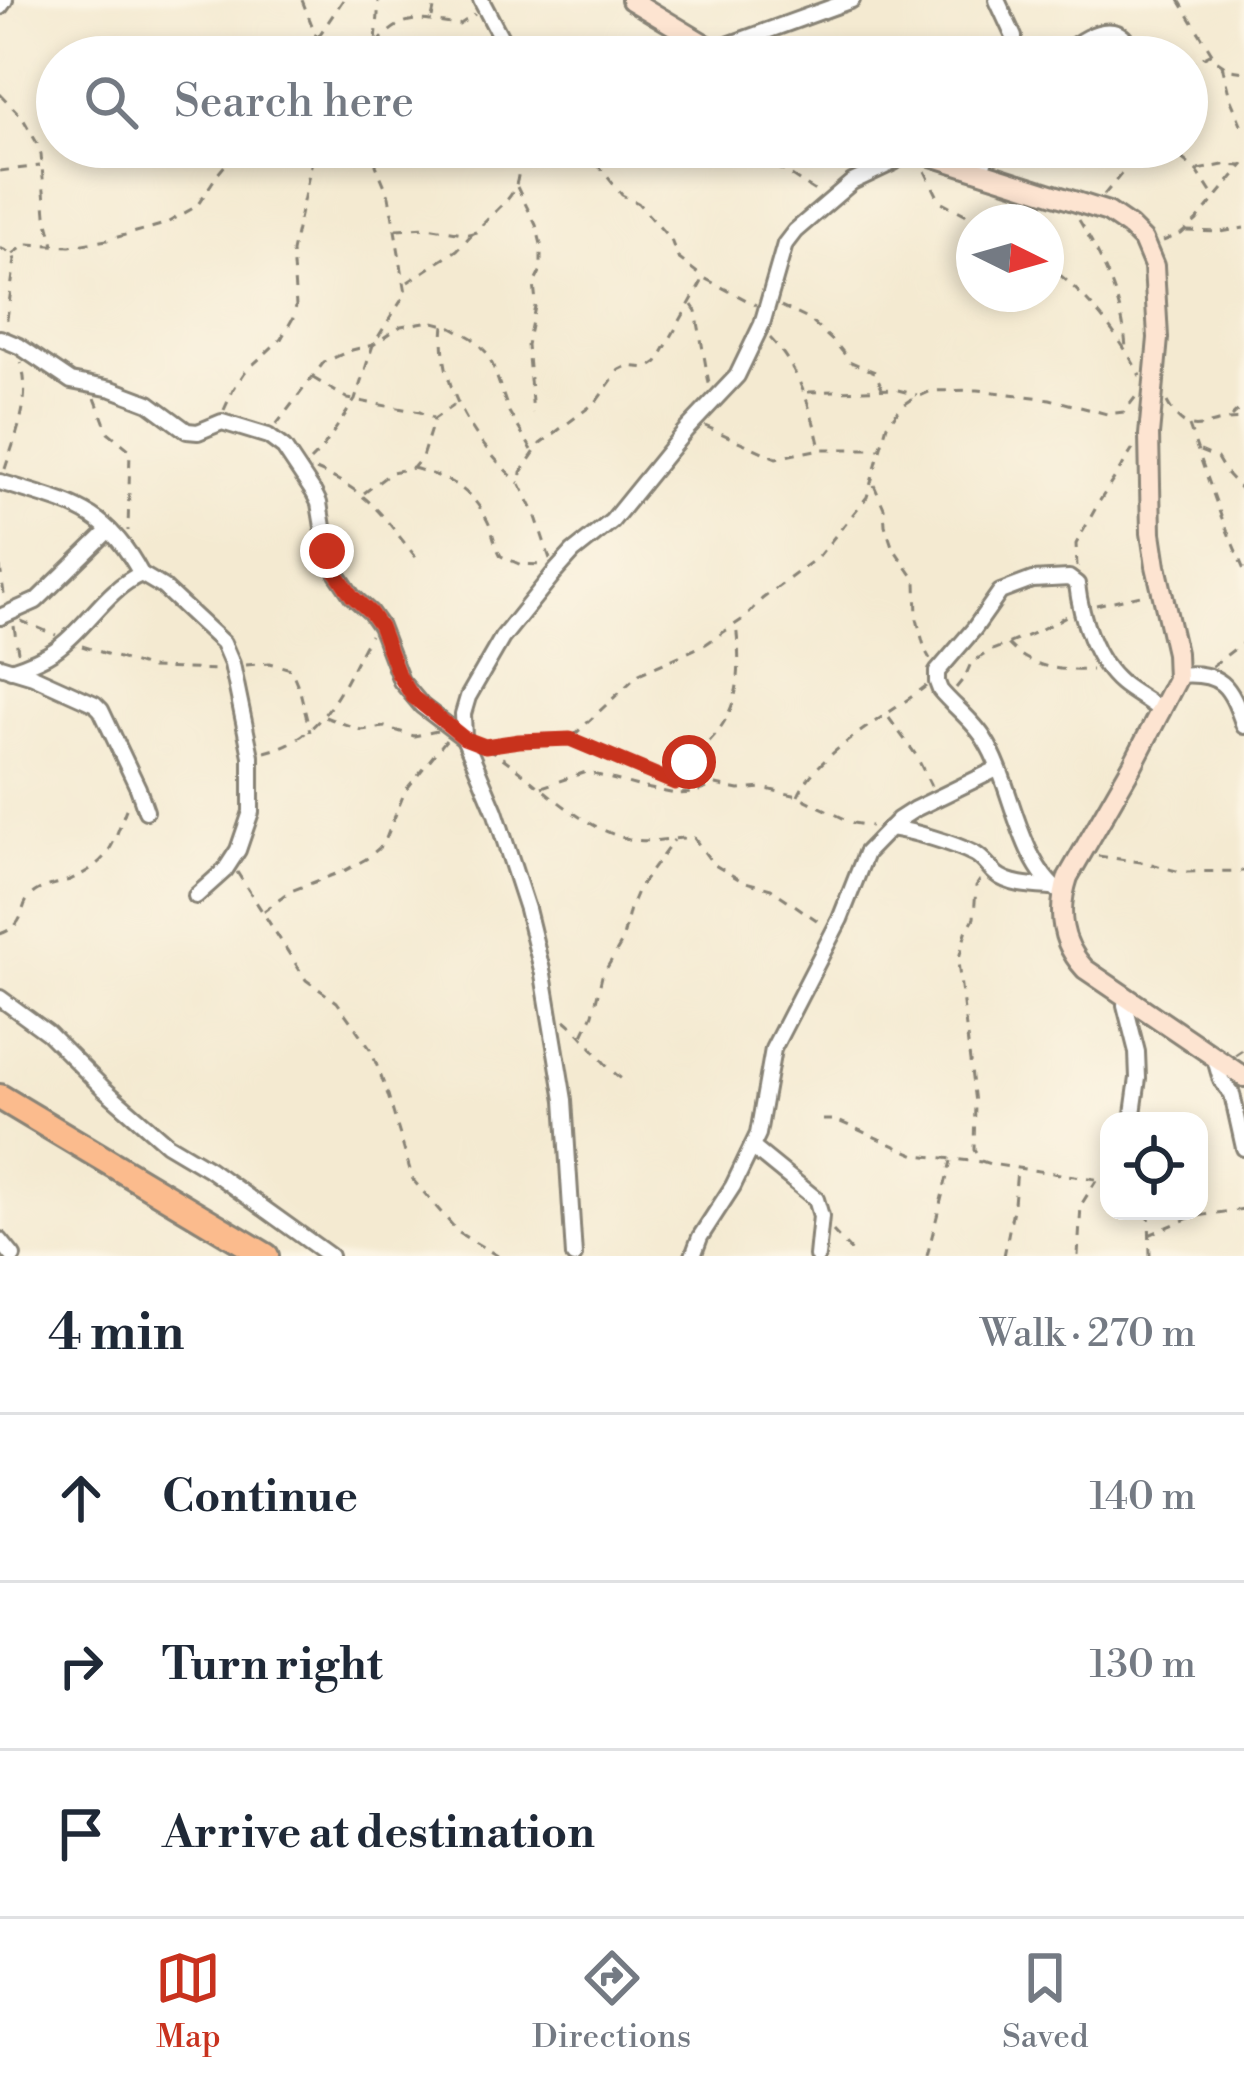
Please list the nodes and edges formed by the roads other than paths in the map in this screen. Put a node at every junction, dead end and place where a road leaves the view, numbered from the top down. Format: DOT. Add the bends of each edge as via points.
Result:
graph roads {
  1 [pos="631,0"];
  2 [pos="852,0"];
  3 [pos="997,0"];
  4 [pos="483,3"];
  5 [pos="500,36"];
  6 [pos="690,36"];
  7 [pos="764,36"];
  8 [pos="1014,36"];
  9 [pos="1094,36"];
  10 [pos="1122,36"];
  11 [pos="875,168"];
  12 [pos="971,168"];
  13 [pos="982,168"];
  14 [pos="981,171"];
  15 [pos="7,341"];
  16 [pos="0,483"];
  17 [pos="109,530"];
  18 [pos="141,574"];
  19 [pos="5,615"];
  20 [pos="12,667"];
  21 [pos="1178,675"];
  22 [pos="1162,712"];
  23 [pos="1244,726"];
  24 [pos="456,732"];
  25 [pos="998,769"];
  26 [pos="146,811"];
  27 [pos="890,828"];
  28 [pos="1058,895"];
  29 [pos="196,896"];
  30 [pos="1126,997"];
  31 [pos="0,998"];
  32 [pos="1215,1059"];
  33 [pos="1244,1077"];
  34 [pos="0,1097"];
  35 [pos="1133,1112"];
  36 [pos="752,1148"];
  37 [pos="1244,1148"];
  38 [pos="0,1240"];
  39 [pos="14,1256"];
  40 [pos="266,1256"];
  41 [pos="330,1256"];
  42 [pos="574,1256"];
  43 [pos="693,1256"];
  44 [pos="817,1256"];
  1 -- 6 [label="street"];
  2 -- 7 [label="street"];
  3 -- 8 [label="street"];
  4 -- 5 [label="street"];
  9 -- 10 [label="street"];
  11 -- 24 [label="street" via="785,244 737,376 516,618"];
  12 -- 14 [label="street"];
  13 -- 14 [label="street"];
  14 -- 21 [label="street" via="1096,207 1130,226 1154,266 1151,533"];
  15 -- 24 [label="street" via="80,385 149,403 188,431 218,422 284,448 319,503 337,574 377,622 401,681"];
  16 -- 17 [label="street" via="93,514"];
  17 -- 18 [label="street"];
  17 -- 19 [label="street" via="36,601"];
  18 -- 20 [label="street" via="67,640"];
  18 -- 29 [label="street" via="223,643 251,756 251,812 231,862"];
  20 -- 26 [label="street" via="95,704"];
  21 -- 22 [label="street"];
  21 -- 23 [label="street" via="1205,673 1225,687"];
  22 -- 25 [label="street" via="1108,669 1076,581 1015,584 1000,592 938,673 946,698 986,740"];
  22 -- 28 [label="street"];
  24 -- 42 [label="street" via="487,790 538,951 564,1100"];
  25 -- 27 [label="street"];
  25 -- 28 [label="street" via="1030,851"];
  27 -- 28 [label="street" via="953,845 997,875"];
  27 -- 36 [label="street" via="866,854 773,1049"];
  28 -- 30 [label="street" via="1075,958"];
  30 -- 32 [label="street"];
  30 -- 35 [label="street" via="1137,1052"];
  31 -- 41 [label="street" via="167,1144"];
  32 -- 33 [label="street"];
  32 -- 37 [label="street"];
  34 -- 40 [label="highway"];
  36 -- 43 [label="street"];
  36 -- 44 [label="street" via="816,1199"];
  38 -- 39 [label="street"];
}
